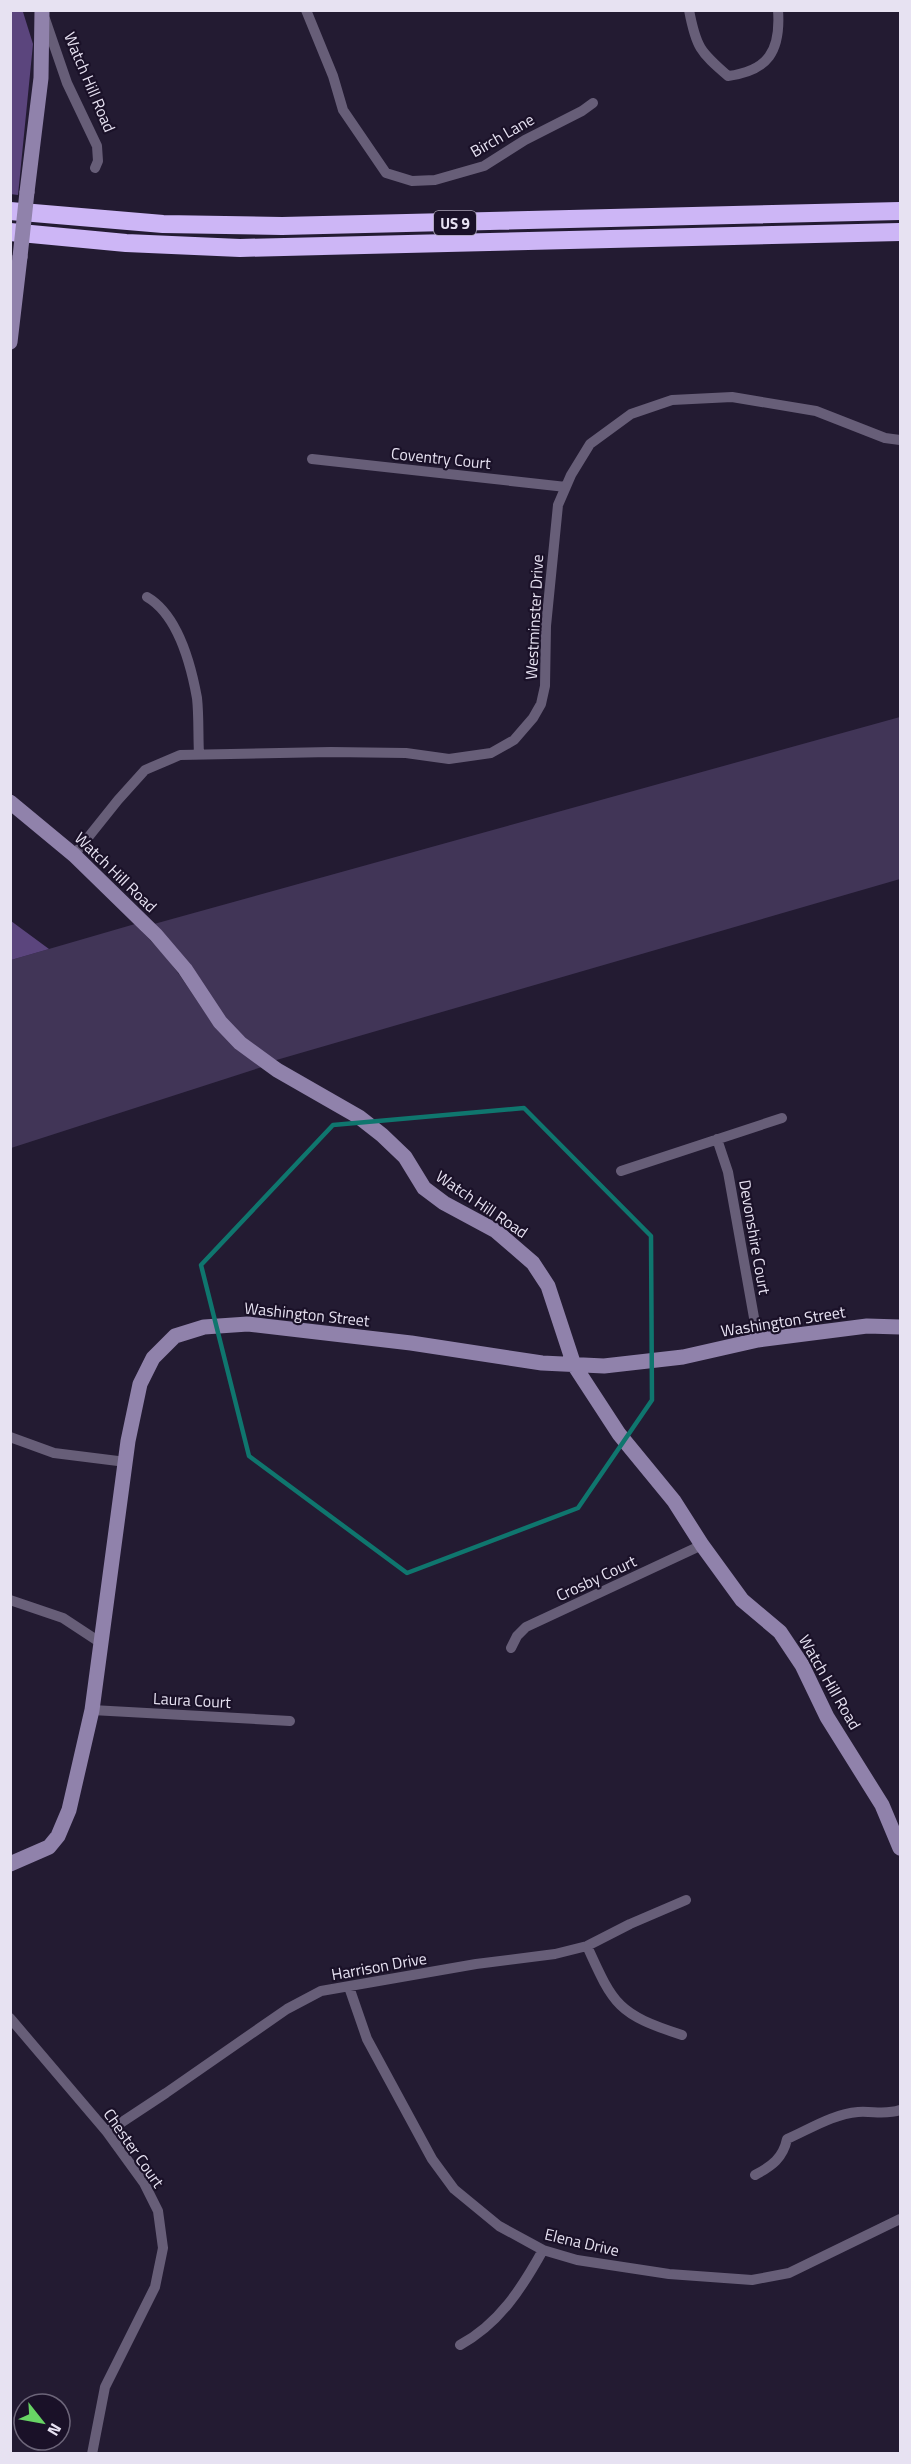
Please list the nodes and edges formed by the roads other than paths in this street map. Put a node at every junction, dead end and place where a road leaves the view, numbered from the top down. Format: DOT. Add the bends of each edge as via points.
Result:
graph roads {
  1 [pos="42,10"];
  2 [pos="306,10"];
  3 [pos="688,10"];
  4 [pos="778,10"];
  5 [pos="593,103"];
  6 [pos="95,168"];
  7 [pos="10,211"];
  8 [pos="900,211"];
  9 [pos="10,232"];
  10 [pos="900,232"];
  11 [pos="10,342"];
  12 [pos="900,440"];
  13 [pos="312,459"];
  14 [pos="566,487"];
  15 [pos="147,597"];
  16 [pos="199,754"];
  17 [pos="10,802"];
  18 [pos="74,855"];
  19 [pos="782,1118"];
  20 [pos="717,1139"];
  21 [pos="621,1171"];
  22 [pos="900,1327"];
  23 [pos="758,1340"];
  24 [pos="574,1365"];
  25 [pos="10,1437"];
  26 [pos="126,1462"];
  27 [pos="702,1545"];
  28 [pos="10,1600"];
  29 [pos="101,1643"];
  30 [pos="512,1648"];
  31 [pos="92,1710"];
  32 [pos="290,1721"];
  33 [pos="900,1848"];
  34 [pos="10,1864"];
  35 [pos="686,1900"];
  36 [pos="587,1946"];
  37 [pos="349,1987"];
  38 [pos="10,2018"];
  39 [pos="682,2035"];
  40 [pos="900,2110"];
  41 [pos="107,2132"];
  42 [pos="755,2175"];
  43 [pos="900,2218"];
  44 [pos="543,2250"];
  45 [pos="460,2344"];
  46 [pos="92,2454"];
  1 -- 6 [label="street, Watch Hill Road" via="59,62 97,146"];
  1 -- 11 [label="street, Watch Hill Road, bridge" via="41,69"];
  2 -- 5 [label="street, Birch Lane" via="343,110 386,174 412,181 435,180 484,166"];
  3 -- 4 [label="street" via="699,48 728,76 749,73 765,63 777,39"];
  7 -- 8 [label="highway, US 9" via="163,224 272,226"];
  9 -- 10 [label="highway, US 9" via="117,243 240,248"];
  12 -- 14 [label="street, Westminster Drive" via="885,438 816,411 771,402 732,397 672,399 631,414 590,444"];
  13 -- 14 [label="street, Coventry Court"];
  14 -- 16 [label="street, Westminster Drive" via="558,506 552,547 545,686 541,704 514,740 491,753 449,759 406,753"];
  15 -- 16 [label="street" via="165,613 193,677"];
  16 -- 18 [label="street, Westminster Drive" via="180,755 145,770"];
  17 -- 18 [label="street, Watch Hill Road"];
  18 -- 24 [label="street, Watch Hill Road" via="167,946 220,1022 240,1043 382,1135 405,1157 424,1188 496,1231 533,1263 548,1286"];
  19 -- 20 [label="street"];
  20 -- 21 [label="street"];
  20 -- 23 [label="street, Devonshire Court" via="728,1172"];
  22 -- 23 [label="street, Washington Street" via="867,1326"];
  23 -- 24 [label="street, Washington Street" via="683,1357 604,1366"];
  24 -- 26 [label="street, Washington Street" via="248,1324 204,1327 175,1336 153,1358 140,1384"];
  24 -- 27 [label="street, Watch Hill Road" via="619,1434 674,1501"];
  25 -- 26 [label="street" via="54,1453"];
  26 -- 29 [label="street, Washington Street"];
  27 -- 30 [label="street, Crosby Court" via="526,1627"];
  27 -- 33 [label="street, Watch Hill Road" via="742,1600 780,1632 802,1665 826,1717 882,1805"];
  28 -- 29 [label="street" via="63,1618"];
  29 -- 31 [label="street, Washington Street"];
  31 -- 32 [label="street, Laura Court"];
  31 -- 34 [label="street, Washington Street" via="76,1786 58,1836 49,1848"];
  35 -- 36 [label="street, Harrison Drive"];
  36 -- 37 [label="street, Harrison Drive"];
  36 -- 39 [label="street" via="608,1992 624,2009 638,2019"];
  37 -- 41 [label="street, Harrison Drive" via="321,1991 287,2009"];
  37 -- 44 [label="street, Elena Drive" via="367,2039 432,2159 454,2189 499,2226"];
  38 -- 41 [label="street, Chester Court"];
  40 -- 42 [label="street" via="840,2115 788,2139 784,2153 771,2167"];
  41 -- 46 [label="street, Chester Court" via="144,2183 158,2211 163,2248 155,2287 105,2387"];
  43 -- 44 [label="street, Elena Drive" via="789,2273 752,2280 669,2274 578,2260"];
  44 -- 45 [label="street" via="526,2281 500,2314 478,2335"];
}
